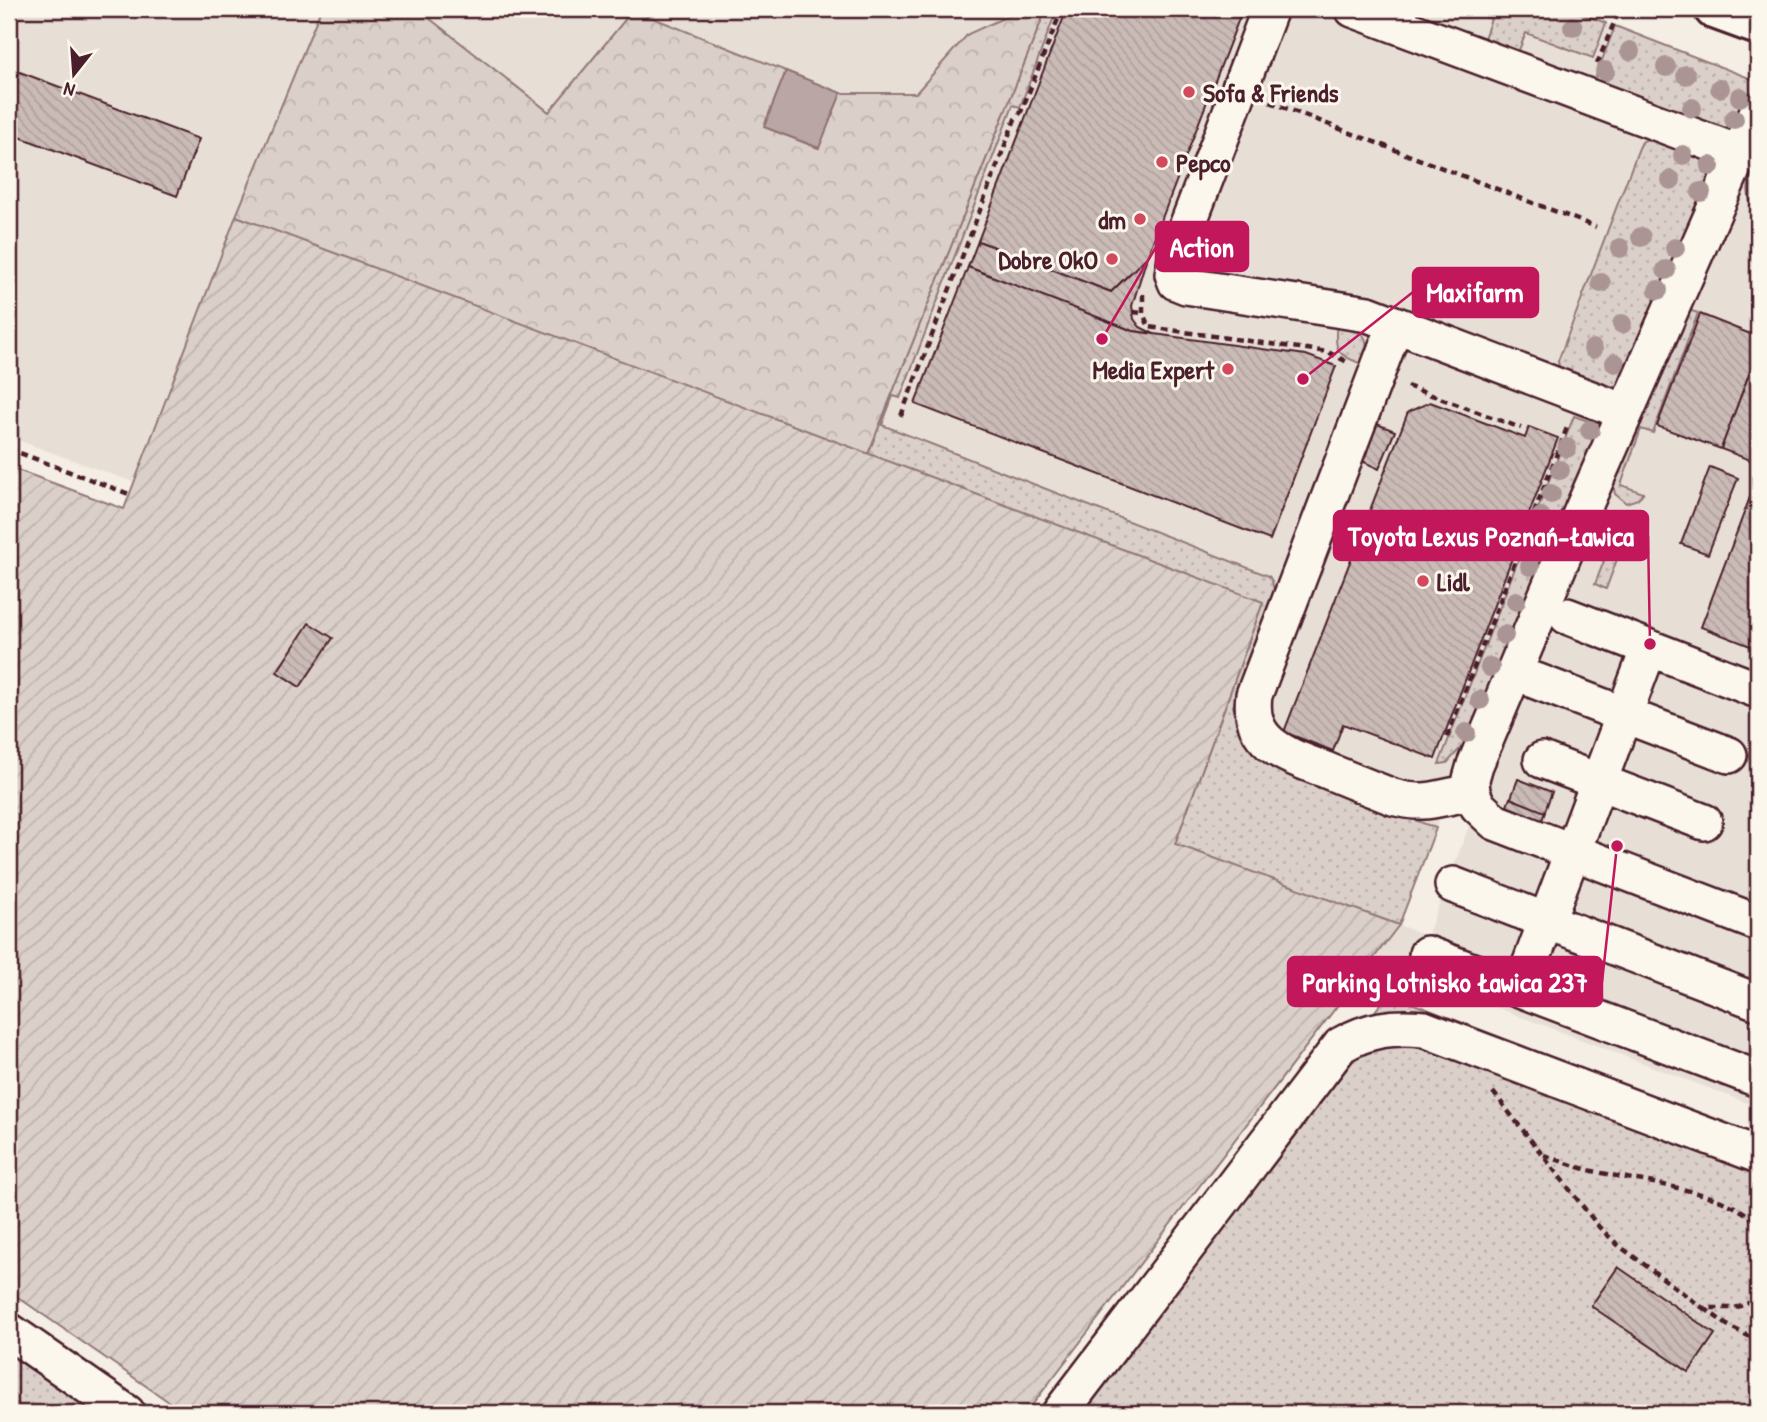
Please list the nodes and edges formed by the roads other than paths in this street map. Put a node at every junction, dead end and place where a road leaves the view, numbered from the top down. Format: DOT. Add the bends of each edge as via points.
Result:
graph roads {
  1 [pos="1270,9"];
  2 [pos="1353,9"];
  3 [pos="1714,9"];
  4 [pos="1758,25"];
  5 [pos="1753,129"];
  6 [pos="1395,325"];
  7 [pos="1626,412"];
  8 [pos="1567,616"];
  9 [pos="1649,648"];
  10 [pos="1536,681"];
  11 [pos="1755,689"];
  12 [pos="1624,715"];
  13 [pos="1729,755"];
  14 [pos="1542,760"];
  15 [pos="1599,782"];
  16 [pos="1472,793"];
  17 [pos="1704,822"];
  18 [pos="1572,852"];
  19 [pos="1453,885"];
  20 [pos="1547,921"];
  21 [pos="1758,923"];
  22 [pos="1427,954"];
  23 [pos="1521,989"];
  24 [pos="1758,1002"];
  25 [pos="1758,1079"];
  26 [pos="1758,1155"];
  27 [pos="9,1331"];
  28 [pos="127,1413"];
  29 [pos="1060,1413"];
  1 -- 6 [label="lane" via="1177,253 1176,282 1367,314"];
  2 -- 5 [label="lane" via="1585,95"];
  3 -- 4 [label="main road"];
  5 -- 7 [label="lane"];
  6 -- 7 [label="lane"];
  6 -- 16 [label="lane" via="1252,709 1260,734 1282,753 1393,797 1426,803"];
  7 -- 16 [label="lane" via="1494,717 1475,765"];
  8 -- 9 [label="lane"];
  9 -- 11 [label="lane"];
  9 -- 12 [label="lane"];
  10 -- 12 [label="lane"];
  12 -- 13 [label="lane"];
  12 -- 15 [label="lane"];
  14 -- 15 [label="lane"];
  15 -- 17 [label="lane"];
  15 -- 18 [label="lane"];
  16 -- 18 [label="lane" via="1495,822"];
  18 -- 20 [label="lane"];
  18 -- 21 [label="lane"];
  19 -- 20 [label="lane"];
  20 -- 23 [label="lane"];
  20 -- 24 [label="lane"];
  22 -- 23 [label="lane"];
  23 -- 25 [label="lane"];
  26 -- 29 [label="lane" via="1424,1029 1382,1028 1360,1034 1341,1045"];
  27 -- 28 [label="lane"];
}
